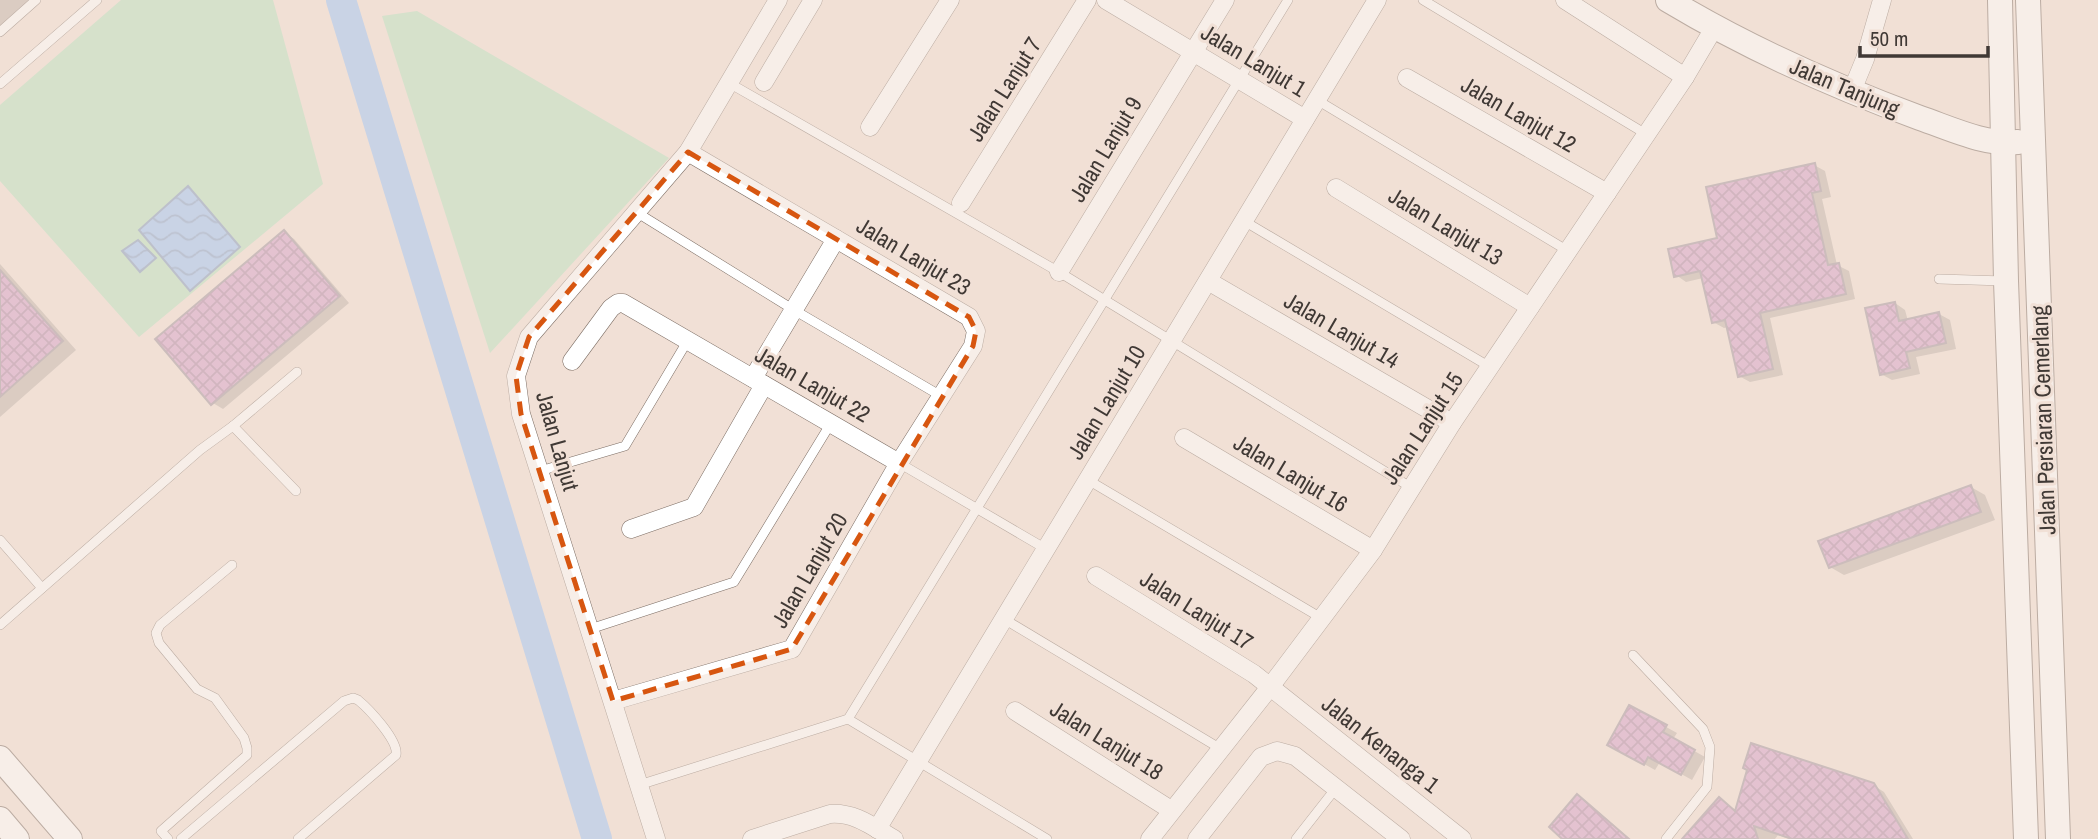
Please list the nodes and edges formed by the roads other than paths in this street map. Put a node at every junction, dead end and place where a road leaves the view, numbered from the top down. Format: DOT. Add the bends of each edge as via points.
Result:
graph roads {
  1 [pos="36,0"];
  2 [pos="97,0"];
  3 [pos="778,0"];
  4 [pos="813,0"];
  5 [pos="950,0"];
  6 [pos="1087,0"];
  7 [pos="1106,0"];
  8 [pos="1225,0"];
  9 [pos="1288,0"];
  10 [pos="1377,0"];
  11 [pos="1423,0"];
  12 [pos="1565,0"];
  13 [pos="1668,0"];
  14 [pos="1882,0"];
  15 [pos="2000,0"];
  16 [pos="2028,0"];
  17 [pos="1714,28"];
  18 [pos="0,32"];
  19 [pos="1193,52"];
  20 [pos="1685,77"];
  21 [pos="1407,78"];
  22 [pos="1239,80"];
  23 [pos="764,82"];
  24 [pos="729,83"];
  25 [pos="0,84"];
  26 [pos="1851,93"];
  27 [pos="1317,100"];
  28 [pos="1305,119"];
  29 [pos="870,127"];
  30 [pos="1646,134"];
  31 [pos="2033,141"];
  32 [pos="2003,143"];
  33 [pos="688,152"];
  34 [pos="1336,188"];
  35 [pos="1607,192"];
  36 [pos="961,203"];
  37 [pos="636,212"];
  38 [pos="1244,221"];
  39 [pos="836,239"];
  40 [pos="1568,251"];
  41 [pos="1059,272"];
  42 [pos="1939,279"];
  43 [pos="1208,281"];
  44 [pos="2006,282"];
  45 [pos="1104,300"];
  46 [pos="1530,307"];
  47 [pos="794,310"];
  48 [pos="688,340"];
  49 [pos="1171,341"];
  50 [pos="572,361"];
  51 [pos="1490,367"];
  52 [pos="297,372"];
  53 [pos="759,381"];
  54 [pos="941,396"];
  55 [pos="831,423"];
  56 [pos="1452,423"];
  57 [pos="233,426"];
  58 [pos="1184,438"];
  59 [pos="899,463"];
  60 [pos="540,471"];
  61 [pos="1088,480"];
  62 [pos="1412,488"];
  63 [pos="296,491"];
  64 [pos="976,509"];
  65 [pos="631,529"];
  66 [pos="0,540"];
  67 [pos="1046,549"];
  68 [pos="1373,550"];
  69 [pos="232,565"];
  70 [pos="1096,576"];
  71 [pos="42,588"];
  72 [pos="1004,619"];
  73 [pos="1322,619"];
  74 [pos="0,625"];
  75 [pos="590,629"];
  76 [pos="1633,655"];
  77 [pos="1270,687"];
  78 [pos="612,701"];
  79 [pos="1015,711"];
  80 [pos="848,719"];
  81 [pos="1221,749"];
  82 [pos="0,758"];
  83 [pos="919,760"];
  84 [pos="639,785"];
  85 [pos="1336,788"];
  86 [pos="1171,810"];
  87 [pos="0,819"];
  88 [pos="877,829"];
  89 [pos="17,839"];
  90 [pos="70,839"];
  91 [pos="168,839"];
  92 [pos="181,839"];
  93 [pos="298,839"];
  94 [pos="656,839"];
  95 [pos="752,839"];
  96 [pos="894,839"];
  97 [pos="1047,839"];
  98 [pos="1150,839"];
  99 [pos="1197,839"];
  100 [pos="1296,839"];
  101 [pos="1400,839"];
  102 [pos="1462,839"];
  103 [pos="1666,839"];
  104 [pos="2026,839"];
  105 [pos="2058,839"];
  1 -- 18 [label="lane"];
  2 -- 25 [label="lane"];
  3 -- 24 [label="street, Jalan Lanjut"];
  4 -- 23 [label="street"];
  5 -- 29 [label="street"];
  6 -- 36 [label="street, Jalan Lanjut 7"];
  7 -- 19 [label="street, Jalan Lanjut 1"];
  8 -- 19 [label="street, Jalan Lanjut 9"];
  9 -- 22 [label="lane"];
  10 -- 27 [label="street, Jalan Lanjut 10"];
  11 -- 30 [label="lane"];
  12 -- 20 [label="street"];
  13 -- 17 [label="main road, Jalan Tanjung"];
  14 -- 26 [label="street"];
  15 -- 32 [label="main road, Jalan Persiaran Cemerlang"];
  16 -- 31 [label="main road, Jalan Persiaran Cemerlang"];
  17 -- 20 [label="street, Jalan Lanjut 15"];
  17 -- 26 [label="main road, Jalan Tanjung"];
  19 -- 22 [label="street, Jalan Lanjut 1"];
  19 -- 41 [label="street, Jalan Lanjut 9"];
  20 -- 30 [label="street, Jalan Lanjut 15"];
  21 -- 35 [label="street, Jalan Lanjut 12"];
  22 -- 28 [label="street, Jalan Lanjut 1"];
  22 -- 45 [label="lane"];
  24 -- 33 [label="street, Jalan Lanjut"];
  24 -- 41 [label="lane"];
  26 -- 32 [label="main road, Jalan Tanjung" via="1979,139"];
  27 -- 28 [label="street, Jalan Lanjut 10"];
  27 -- 40 [label="lane"];
  28 -- 38 [label="street, Jalan Lanjut 10"];
  30 -- 35 [label="street, Jalan Lanjut 15"];
  31 -- 32 [label="main road, Jalan Tanjung"];
  31 -- 105 [label="main road, Jalan Persiaran Cemerlang"];
  32 -- 44 [label="main road, Jalan Persiaran Cemerlang"];
  33 -- 37 [label="street, Jalan Lanjut"];
  33 -- 39 [label="street, Jalan Lanjut 23"];
  34 -- 46 [label="street, Jalan Lanjut 13"];
  35 -- 40 [label="street, Jalan Lanjut 15"];
  37 -- 47 [label="lane"];
  37 -- 60 [label="street, Jalan Lanjut" via="529,337 516,376 521,414"];
  38 -- 43 [label="street, Jalan Lanjut 10"];
  38 -- 51 [label="lane"];
  39 -- 47 [label="street"];
  39 -- 54 [label="street, Jalan Lanjut 23" via="969,317 976,331 973,346"];
  40 -- 46 [label="street, Jalan Lanjut 15"];
  41 -- 45 [label="lane"];
  42 -- 44 [label="lane"];
  43 -- 49 [label="street, Jalan Lanjut 10"];
  43 -- 56 [label="street, Jalan Lanjut 14"];
  44 -- 104 [label="main road, Jalan Persiaran Cemerlang"];
  45 -- 49 [label="lane"];
  45 -- 64 [label="lane"];
  46 -- 51 [label="street, Jalan Lanjut 15"];
  47 -- 53 [label="street"];
  47 -- 54 [label="lane"];
  48 -- 50 [label="street, Jalan Lanjut 22" via="618,303"];
  48 -- 53 [label="street, Jalan Lanjut 22"];
  48 -- 60 [label="lane" via="625,446"];
  49 -- 61 [label="street, Jalan Lanjut 10"];
  49 -- 62 [label="lane"];
  51 -- 56 [label="street, Jalan Lanjut 15"];
  52 -- 57 [label="lane"];
  53 -- 55 [label="street, Jalan Lanjut 22"];
  53 -- 65 [label="street" via="694,506"];
  54 -- 59 [label="street, Jalan Lanjut 23"];
  55 -- 59 [label="street, Jalan Lanjut 22"];
  55 -- 75 [label="lane" via="734,582"];
  56 -- 62 [label="street, Jalan Lanjut 15"];
  57 -- 63 [label="lane"];
  57 -- 71 [label="lane"];
  58 -- 68 [label="street, Jalan Lanjut 16"];
  59 -- 64 [label="lane, Jalan Lanjut 22"];
  59 -- 78 [label="street, Jalan Lanjut 20" via="792,649"];
  60 -- 75 [label="street, Jalan Lanjut"];
  61 -- 67 [label="street, Jalan Lanjut 10"];
  61 -- 73 [label="lane"];
  62 -- 68 [label="street, Jalan Lanjut 15"];
  64 -- 67 [label="lane, Jalan Lanjut 22"];
  64 -- 80 [label="lane"];
  66 -- 71 [label="lane"];
  67 -- 72 [label="street, Jalan Lanjut 10"];
  68 -- 73 [label="street, Jalan Lanjut 15"];
  69 -- 91 [label="lane" via="160,625 156,634 197,689 215,698 247,748 247,755 161,831"];
  70 -- 77 [label="street, Jalan Lanjut 17"];
  71 -- 74 [label="lane"];
  72 -- 81 [label="lane"];
  72 -- 83 [label="street, Jalan Lanjut 10"];
  73 -- 77 [label="street, Jalan Lanjut 15"];
  75 -- 78 [label="street, Jalan Lanjut"];
  76 -- 103 [label="lane" via="1709,741 1707,787"];
  77 -- 81 [label="street, Jalan Lanjut 15"];
  77 -- 102 [label="street, Jalan Kenanga 1"];
  78 -- 84 [label="street, Jalan Lanjut"];
  79 -- 86 [label="street, Jalan Lanjut 18"];
  80 -- 83 [label="lane"];
  80 -- 84 [label="lane"];
  81 -- 86 [label="street, Jalan Lanjut 15"];
  82 -- 90 [label="main road"];
  83 -- 88 [label="street, Jalan Lanjut 10"];
  83 -- 97 [label="lane"];
  84 -- 94 [label="street, Jalan Lanjut"];
  85 -- 99 [label="street" via="1295,756 1271,752 1261,757"];
  85 -- 100 [label="lane"];
  85 -- 101 [label="street"];
  86 -- 98 [label="street, Jalan Lanjut 15"];
  87 -- 89 [label="main road"];
  88 -- 95 [label="street" via="855,816 830,814"];
  88 -- 96 [label="street"];
  92 -- 93 [label="lane" via="344,701 358,700 394,741 396,755"];
}
